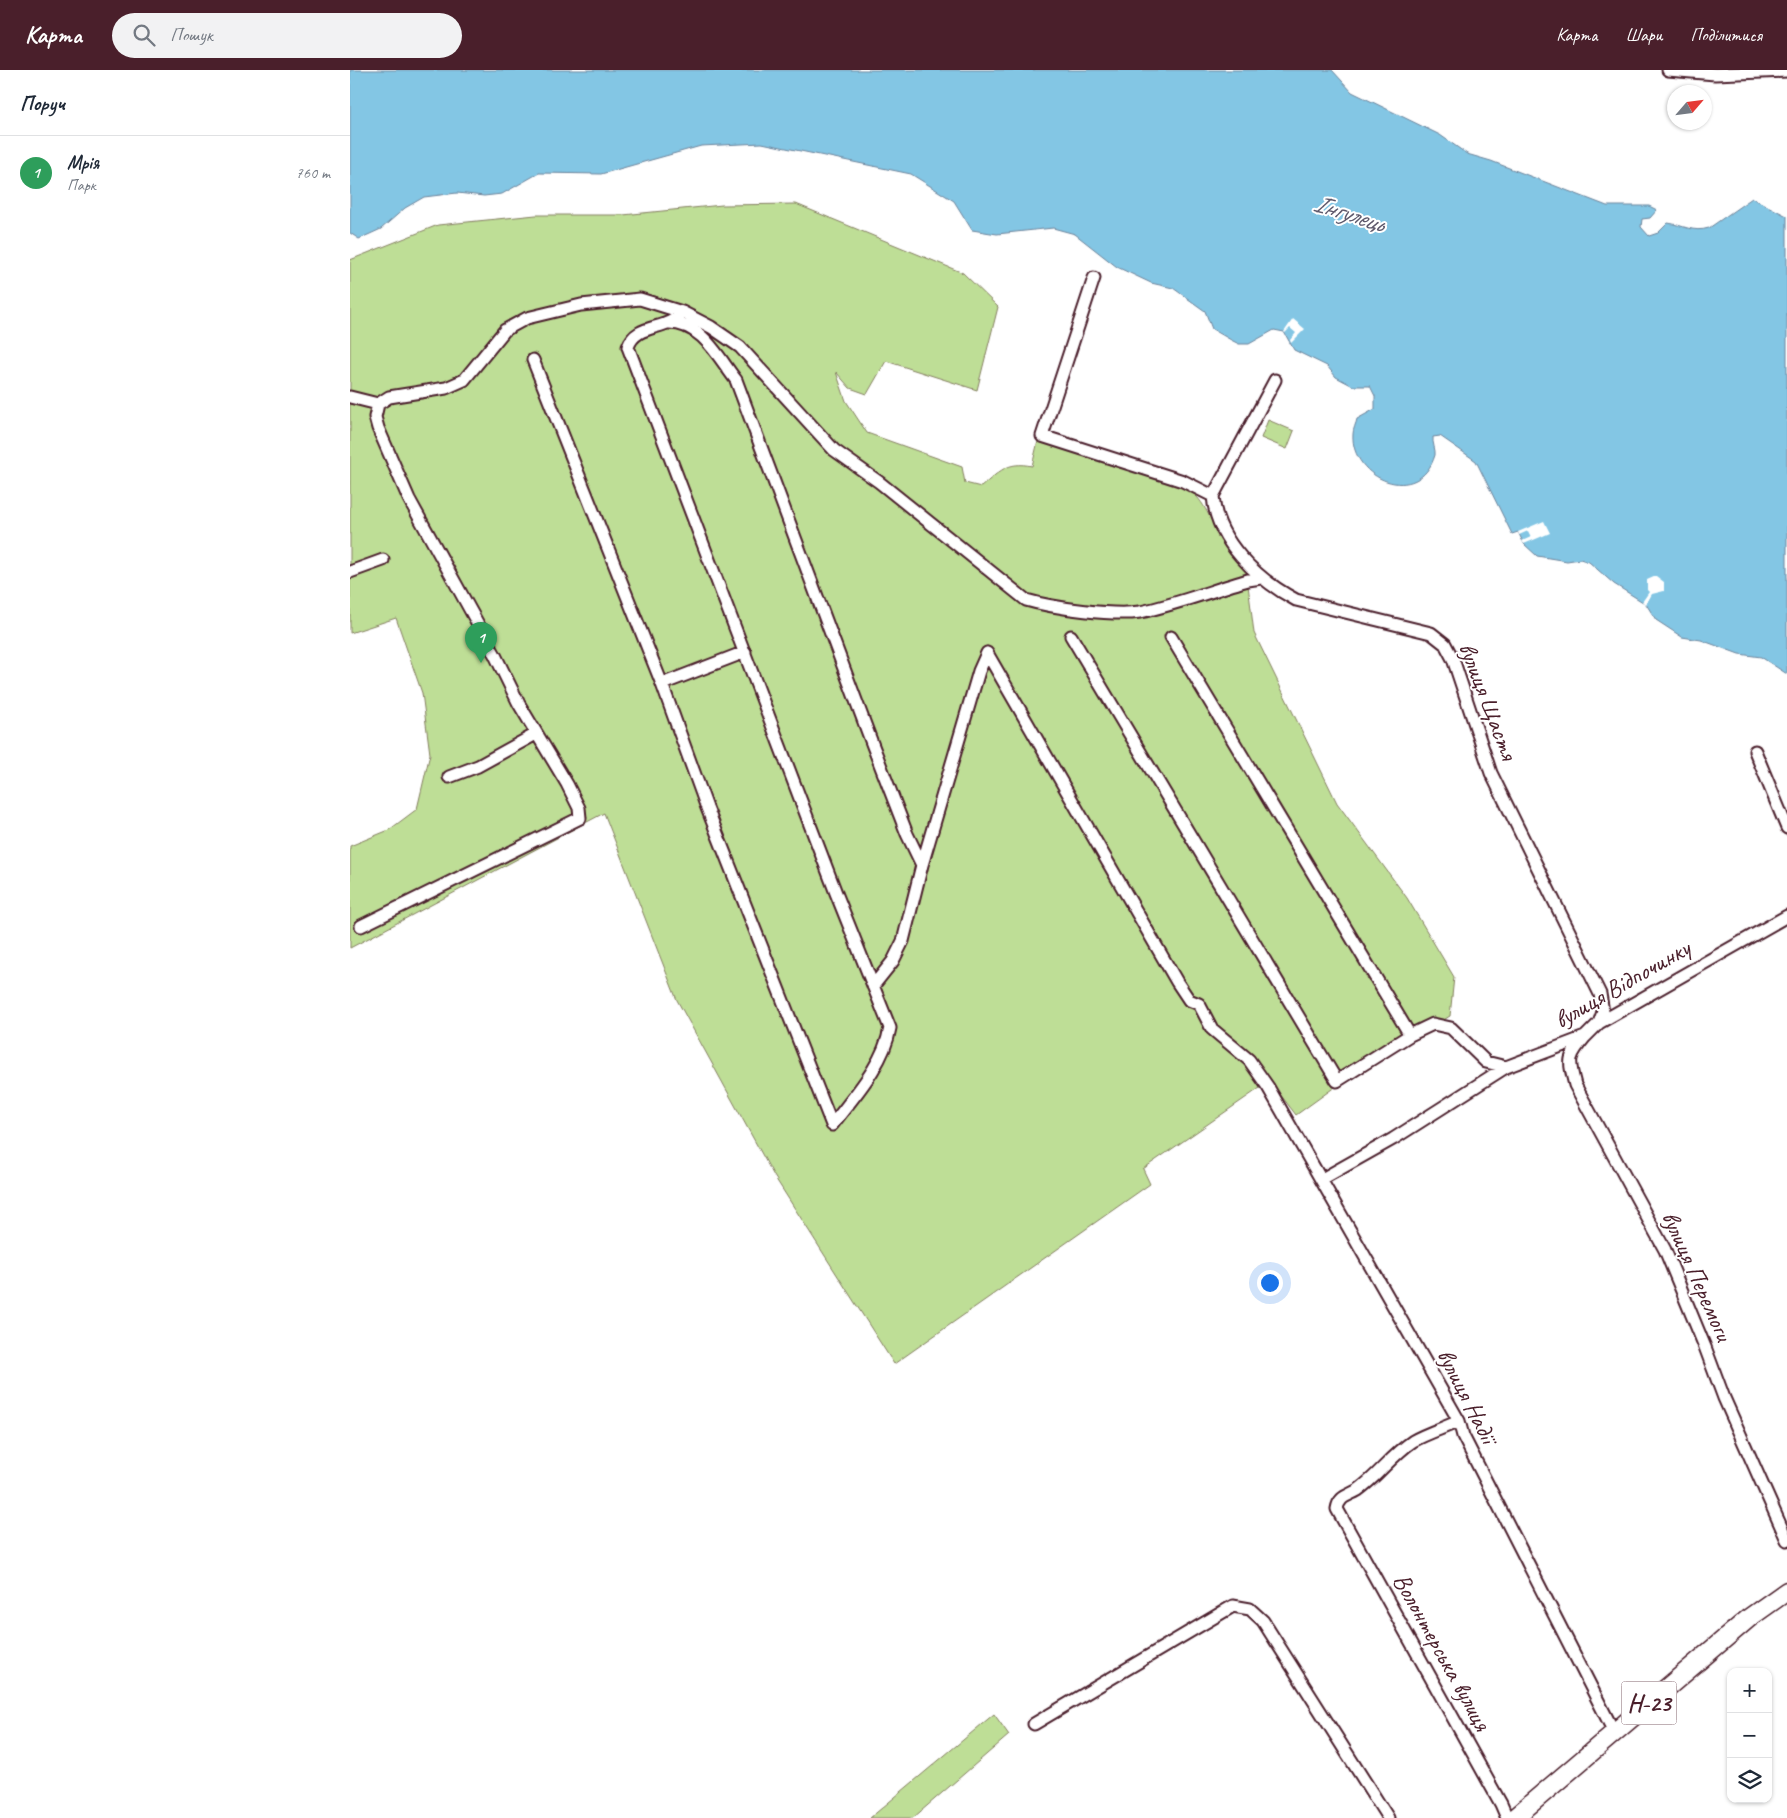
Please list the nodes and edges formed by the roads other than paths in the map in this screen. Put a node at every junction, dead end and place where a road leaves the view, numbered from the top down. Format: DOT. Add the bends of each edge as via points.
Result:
graph roads {
  1 [pos="1668,70"];
  2 [pos="1787,71"];
  3 [pos="1094,278"];
  4 [pos="682,312"];
  5 [pos="667,323"];
  6 [pos="533,360"];
  7 [pos="1276,380"];
  8 [pos="350,397"];
  9 [pos="378,404"];
  10 [pos="1213,496"];
  11 [pos="383,560"];
  12 [pos="350,572"];
  13 [pos="1262,578"];
  14 [pos="1071,636"];
  15 [pos="1171,636"];
  16 [pos="745,652"];
  17 [pos="662,684"];
  18 [pos="536,734"];
  19 [pos="1755,751"];
  20 [pos="449,777"];
  21 [pos="1787,828"];
  22 [pos="922,865"];
  23 [pos="1787,916"];
  24 [pos="361,926"];
  25 [pos="873,986"];
  26 [pos="1599,1023"];
  27 [pos="1410,1035"];
  28 [pos="1585,1037"];
  29 [pos="1506,1067"];
  30 [pos="1322,1179"];
  31 [pos="1459,1421"];
  32 [pos="1787,1540"];
  33 [pos="1787,1591"];
  34 [pos="1034,1724"];
  35 [pos="1614,1732"];
  36 [pos="1388,1818"];
  37 [pos="1507,1818"];
  38 [pos="1514,1818"];
  1 -- 2 [label="street" via="1715,74"];
  3 -- 10 [label="street" via="1042,436 1183,481"];
  4 -- 5 [label="street"];
  4 -- 9 [label="street" via="640,299 581,306 527,318 505,330 464,380 446,388 389,397"];
  4 -- 13 [label="street" via="740,347 834,450 1026,600 1122,613 1141,612"];
  5 -- 16 [label="street" via="639,332 630,340 628,347"];
  5 -- 22 [label="street" via="679,323 708,340 736,380 873,746"];
  6 -- 17 [label="street"];
  7 -- 10 [label="street"];
  8 -- 9 [label="street"];
  9 -- 18 [label="street" via="375,417 378,428 409,499"];
  10 -- 13 [label="street, вулиця Щастя" via="1214,513 1233,547"];
  11 -- 12 [label="street"];
  13 -- 26 [label="street, вулиця Щастя" via="1296,600 1431,634 1445,644 1491,773 1600,994 1603,1012"];
  14 -- 27 [label="street" via="1337,1081"];
  15 -- 27 [label="street"];
  16 -- 17 [label="street"];
  16 -- 25 [label="street"];
  17 -- 25 [label="street" via="707,808 832,1125 887,1044 889,1022"];
  18 -- 20 [label="street" via="467,771"];
  18 -- 24 [label="street" via="567,784 579,808 580,818"];
  19 -- 21 [label="street"];
  22 -- 25 [label="street" via="902,941 893,961"];
  22 -- 30 [label="street, вулиця Надії" via="987,653 1177,982 1189,1000 1198,1004 1212,1029 1249,1060"];
  23 -- 26 [label="street, вулиця Відпочинку"];
  26 -- 28 [label="street, вулиця Відпочинку"];
  27 -- 29 [label="street" via="1433,1024 1451,1028 1486,1062"];
  28 -- 29 [label="street, вулиця Відпочинку"];
  28 -- 32 [label="street, вулиця Перемоги" via="1571,1053 1570,1066 1575,1085 1665,1250 1724,1398"];
  29 -- 30 [label="street, вулиця Відпочинку" via="1393,1139"];
  30 -- 31 [label="street, вулиця Надії"];
  31 -- 35 [label="street, вулиця Надії" via="1463,1436"];
  31 -- 37 [label="street, Волонтерська вулиця" via="1414,1440 1371,1479 1338,1501 1337,1509"];
  33 -- 35 [label="main road, Н-23" via="1749,1618"];
  34 -- 36 [label="street" via="1233,1606 1250,1609 1263,1621"];
  35 -- 38 [label="main road, Н-23"];
}
